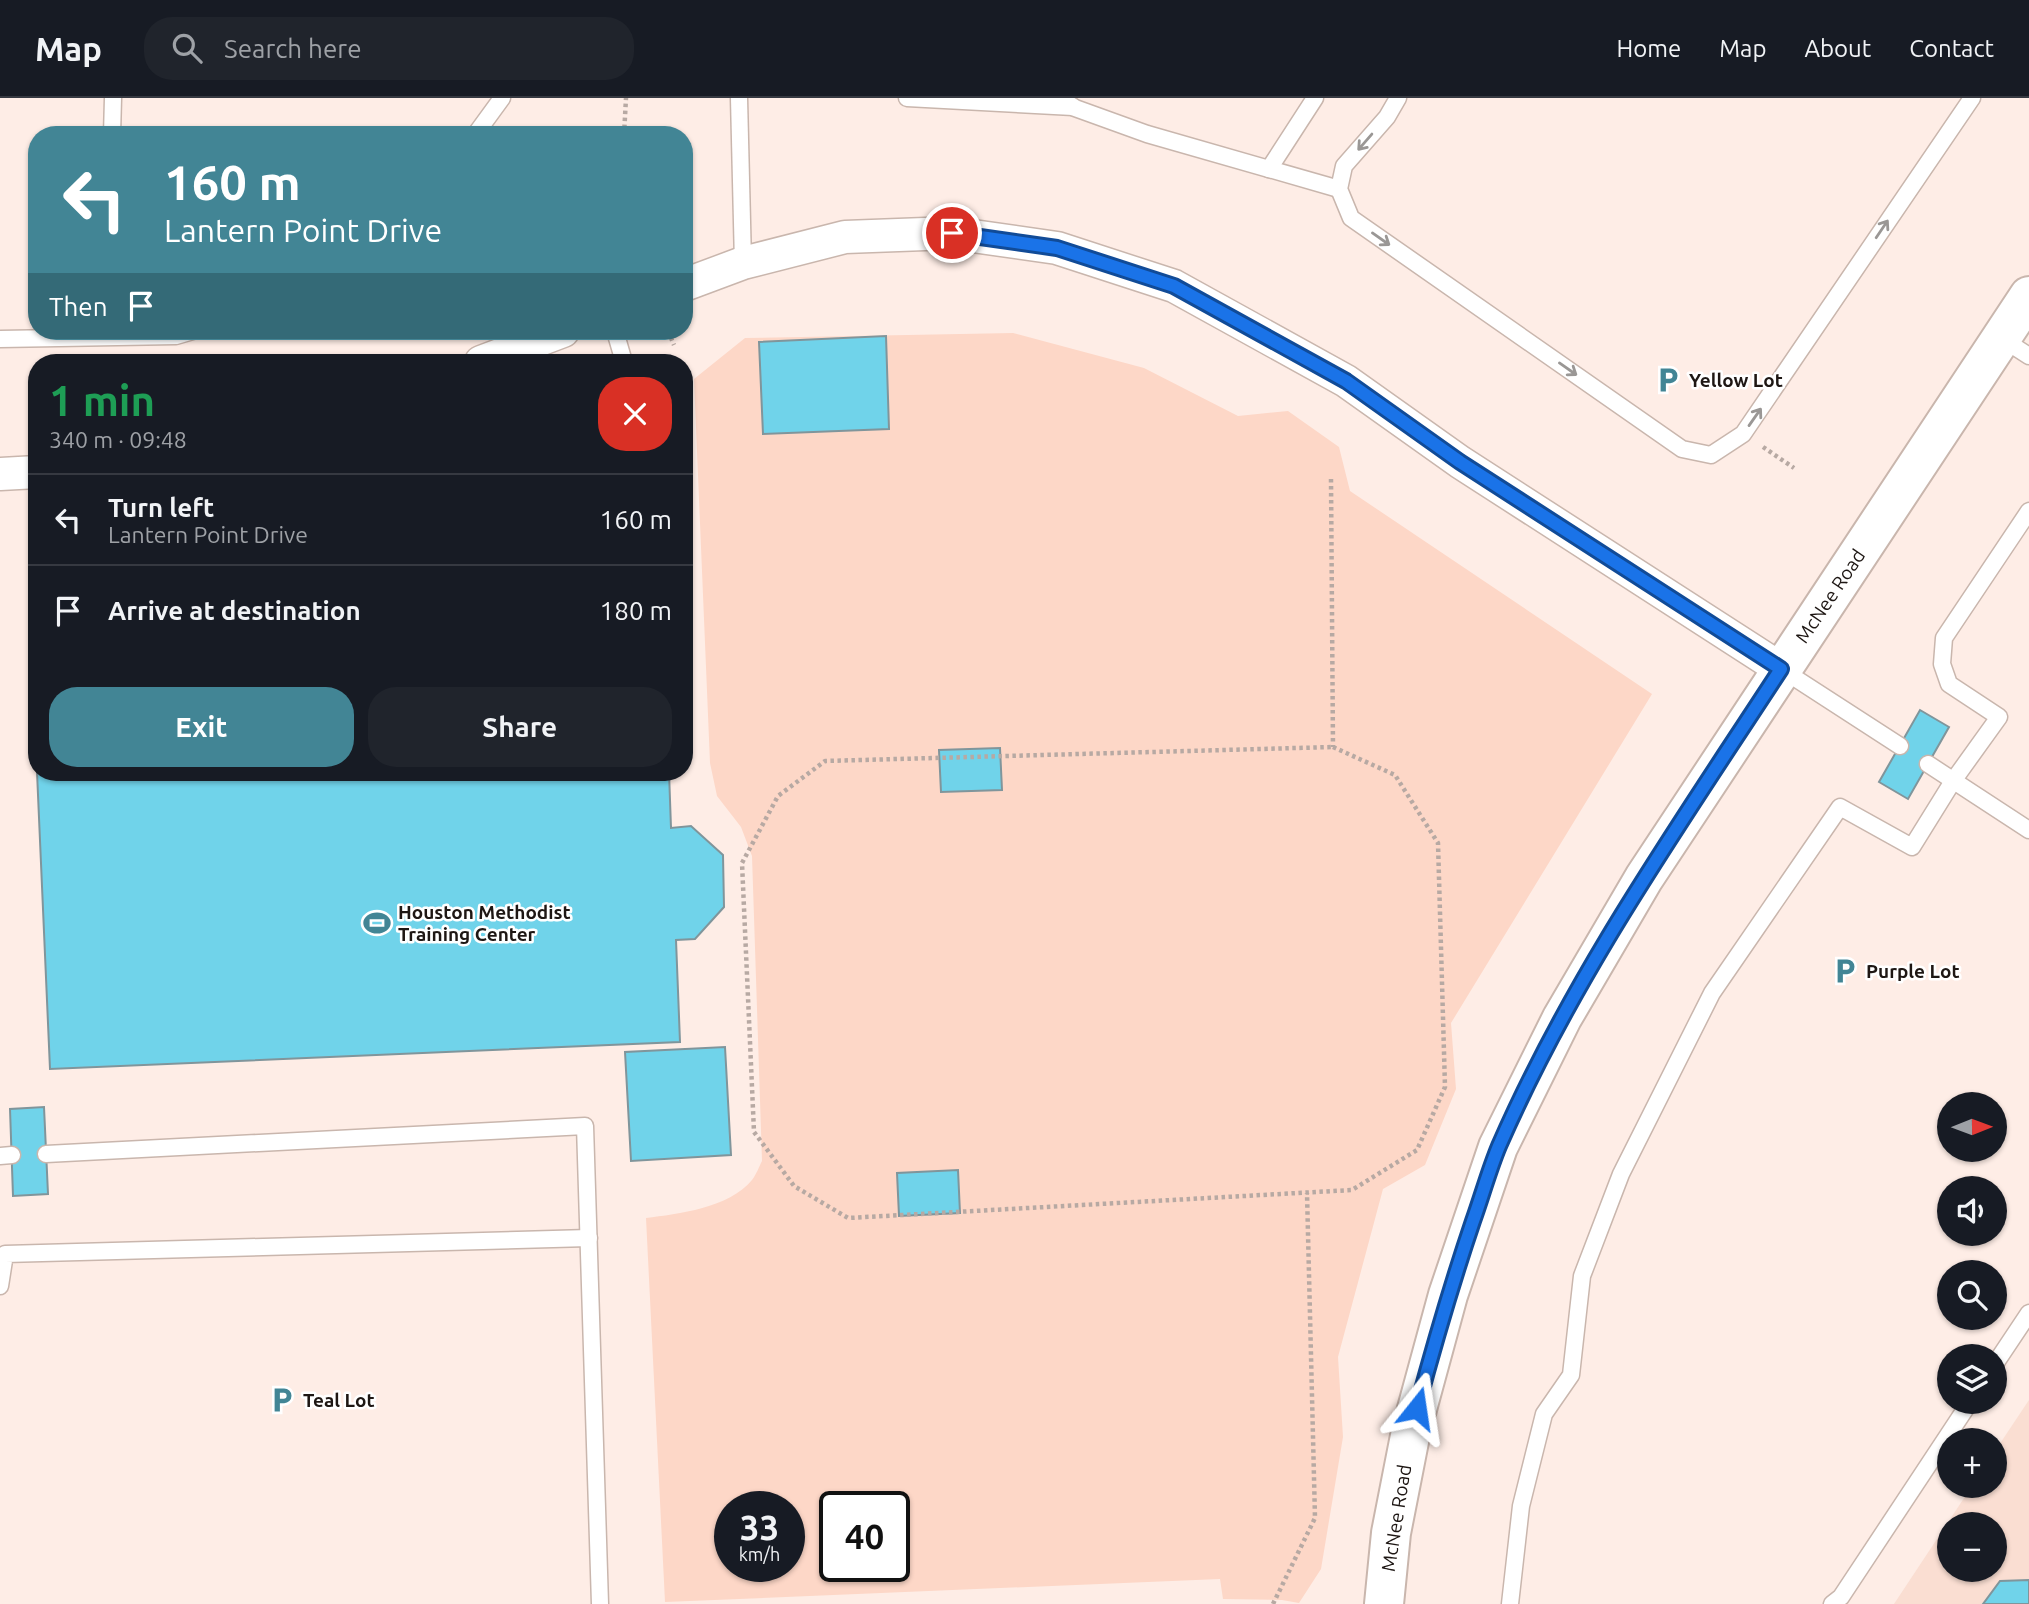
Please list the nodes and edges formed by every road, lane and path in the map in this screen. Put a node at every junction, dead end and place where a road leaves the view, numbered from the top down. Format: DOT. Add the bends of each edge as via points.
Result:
graph roads {
  1 [pos="113,98"];
  2 [pos="502,98"];
  3 [pos="626,98"];
  4 [pos="739,98"];
  5 [pos="907,98"];
  6 [pos="1060,98"];
  7 [pos="1315,98"];
  8 [pos="1398,98"];
  9 [pos="1972,98"];
  10 [pos="1075,107"];
  11 [pos="111,126"];
  12 [pos="482,126"];
  13 [pos="624,126"];
  14 [pos="1269,169"];
  15 [pos="1339,189"];
  16 [pos="743,263"];
  17 [pos="693,282"];
  18 [pos="2029,296"];
  19 [pos="28,338"];
  20 [pos="0,339"];
  21 [pos="539,340"];
  22 [pos="672,340"];
  23 [pos="674,345"];
  24 [pos="2015,347"];
  25 [pos="502,354"];
  26 [pos="1743,434"];
  27 [pos="1794,468"];
  28 [pos="28,472"];
  29 [pos="0,474"];
  30 [pos="1331,479"];
  31 [pos="2029,512"];
  32 [pos="1781,669"];
  33 [pos="1900,746"];
  34 [pos="1332,747"];
  35 [pos="1928,764"];
  36 [pos="1953,781"];
  37 [pos="2029,830"];
  38 [pos="46,1154"];
  39 [pos="1307,1193"];
  40 [pos="589,1238"];
  41 [pos="0,1286"];
  42 [pos="2029,1313"];
  43 [pos="2007,1346"];
  44 [pos="1962,1414"];
  45 [pos="600,1604"];
  46 [pos="1273,1604"];
  47 [pos="1384,1604"];
  48 [pos="1510,1604"];
  49 [pos="1832,1604"];
  1 -- 11 [label="lane"];
  2 -- 12 [label="lane"];
  3 -- 13 [label="path"];
  4 -- 16 [label="lane"];
  5 -- 10 [label="lane"];
  6 -- 10 [label="lane"];
  7 -- 14 [label="lane"];
  8 -- 15 [label="lane, one-way" via="1344,166"];
  26 -- 9 [label="lane, one-way"];
  10 -- 14 [label="lane" via="1147,134"];
  14 -- 15 [label="lane"];
  15 -- 26 [label="lane, one-way" via="1351,218 1682,449 1711,455"];
  16 -- 17 [label="street"];
  16 -- 32 [label="street" via="845,237 952,233 1057,248 1174,286 1346,381 1460,462"];
  18 -- 24 [label="street, McNee Road"];
  19 -- 20 [label="lane"];
  21 -- 25 [label="street"];
  22 -- 23 [label="path"];
  24 -- 32 [label="street, McNee Road"];
  26 -- 27 [label="path"];
  28 -- 29 [label="street"];
  30 -- 34 [label="path"];
  31 -- 36 [label="lane" via="1944,638 1942,664 1949,684 1999,717"];
  32 -- 33 [label="lane"];
  32 -- 47 [label="street, McNee Road" via="1644,878 1563,1017 1499,1147 1448,1295 1411,1431 1391,1533"];
  34 -- 39 [label="path" via="1395,775 1438,843 1445,1087 1417,1150 1352,1190"];
  34 -- 39 [label="path" via="825,761 778,796 742,863 754,1132 794,1186 848,1218"];
  35 -- 36 [label="lane"];
  36 -- 37 [label="lane"];
  36 -- 48 [label="lane" via="1912,847 1840,807 1712,993 1621,1174 1583,1276 1571,1375 1544,1414 1521,1506"];
  38 -- 40 [label="lane" via="585,1126"];
  39 -- 46 [label="path" via="1315,1518"];
  40 -- 41 [label="lane" via="5,1254"];
  40 -- 45 [label="lane"];
  42 -- 43 [label="lane"];
  44 -- 49 [label="lane"];
}
